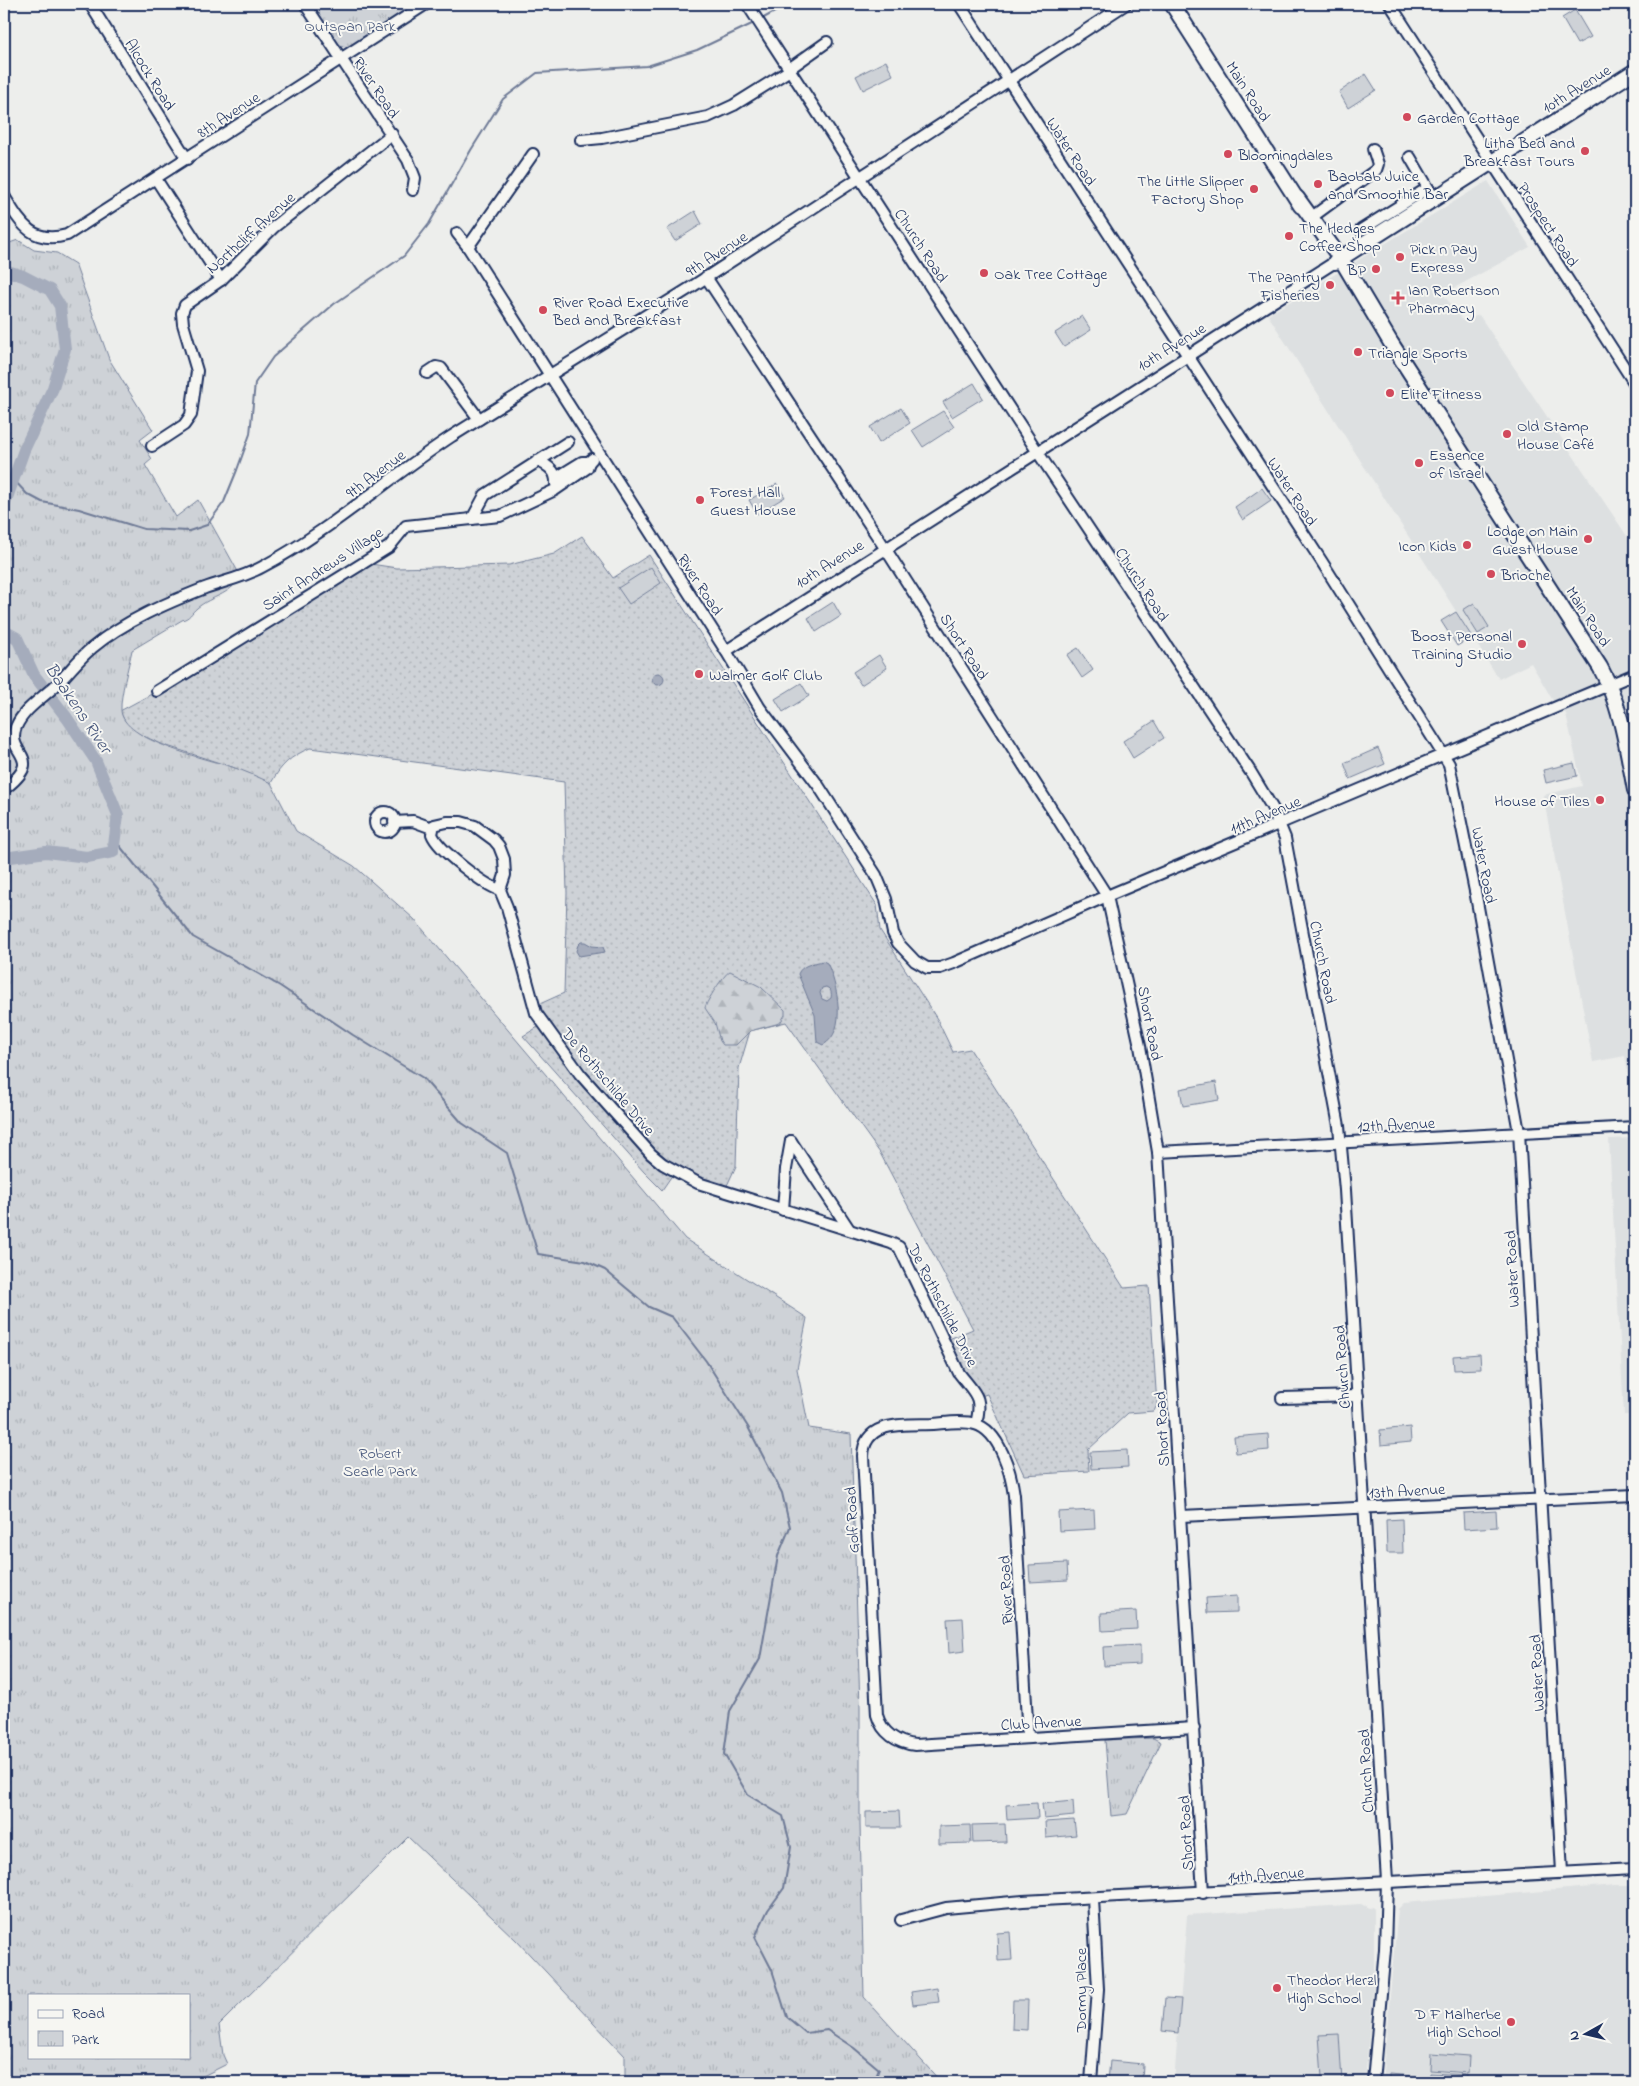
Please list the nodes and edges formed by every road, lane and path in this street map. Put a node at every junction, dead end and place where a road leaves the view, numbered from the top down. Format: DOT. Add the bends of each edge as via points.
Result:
graph roads {
  1 [pos="90,4"];
  2 [pos="306,4"];
  3 [pos="426,4"];
  4 [pos="747,4"];
  5 [pos="959,4"];
  6 [pos="1126,4"];
  7 [pos="1172,4"];
  8 [pos="1390,4"];
  9 [pos="330,42"];
  10 [pos="827,42"];
  11 [pos="352,51"];
  12 [pos="340,59"];
  13 [pos="790,69"];
  14 [pos="1635,71"];
  15 [pos="1009,81"];
  16 [pos="392,134"];
  17 [pos="581,140"];
  18 [pos="1373,149"];
  19 [pos="533,154"];
  20 [pos="1410,157"];
  21 [pos="187,159"];
  22 [pos="1491,162"];
  23 [pos="859,177"];
  24 [pos="156,179"];
  25 [pos="413,190"];
  26 [pos="1431,193"];
  27 [pos="4,196"];
  28 [pos="1297,198"];
  29 [pos="1312,217"];
  30 [pos="1361,230"];
  31 [pos="457,233"];
  32 [pos="468,247"];
  33 [pos="1338,260"];
  34 [pos="706,277"];
  35 [pos="221,280"];
  36 [pos="1187,356"];
  37 [pos="427,373"];
  38 [pos="548,375"];
  39 [pos="1635,384"];
  40 [pos="478,419"];
  41 [pos="568,442"];
  42 [pos="152,446"];
  43 [pos="1037,451"];
  44 [pos="599,455"];
  45 [pos="537,461"];
  46 [pos="589,462"];
  47 [pos="556,478"];
  48 [pos="555,490"];
  49 [pos="472,519"];
  50 [pos="885,548"];
  51 [pos="726,651"];
  52 [pos="1635,674"];
  53 [pos="1610,684"];
  54 [pos="157,691"];
  55 [pos="1445,755"];
  56 [pos="8,786"];
  57 [pos="1635,790"];
  58 [pos="394,822"];
  59 [pos="1280,824"];
  60 [pos="432,828"];
  61 [pos="500,890"];
  62 [pos="1107,896"];
  63 [pos="908,954"];
  64 [pos="1635,1127"];
  65 [pos="1519,1132"];
  66 [pos="1340,1142"];
  67 [pos="1158,1152"];
  68 [pos="783,1210"];
  69 [pos="849,1230"];
  70 [pos="1358,1396"];
  71 [pos="1282,1398"];
  72 [pos="976,1424"];
  73 [pos="1635,1495"];
  74 [pos="1540,1498"];
  75 [pos="1365,1508"];
  76 [pos="1180,1516"];
  77 [pos="1194,1728"];
  78 [pos="892,1737"];
  79 [pos="1028,1738"];
  80 [pos="1635,1869"];
  81 [pos="1562,1872"];
  82 [pos="1387,1881"];
  83 [pos="1203,1893"];
  84 [pos="1093,1899"];
  85 [pos="901,1920"];
  86 [pos="1091,2082"];
  87 [pos="1373,2082"];
  1 -- 21 [label="street, Alcock Road"];
  2 -- 9 [label="street, River Road"];
  3 -- 11 [label="street, 8th Avenue"];
  4 -- 13 [label="street, Church Road"];
  5 -- 15 [label="street, Water Road"];
  6 -- 15 [label="street, 9th Avenue"];
  7 -- 28 [label="main road, Main Road"];
  8 -- 22 [label="street, Prospect Road"];
  9 -- 11 [label="street"];
  9 -- 12 [label="street, River Road"];
  10 -- 13 [label="street"];
  11 -- 12 [label="street, 8th Avenue"];
  12 -- 16 [label="street, River Road"];
  12 -- 21 [label="street, 8th Avenue"];
  13 -- 17 [label="street" via="734,105 708,117"];
  13 -- 23 [label="street, Church Road"];
  14 -- 22 [label="main road, 10th Avenue"];
  15 -- 23 [label="street, 9th Avenue"];
  15 -- 36 [label="street, Water Road"];
  16 -- 25 [label="street, River Road" via="414,172"];
  16 -- 35 [label="street, Northcliff Avenue" via="274,227"];
  18 -- 29 [label="street" via="1378,164 1376,170"];
  19 -- 32 [label="street"];
  20 -- 26 [label="street"];
  21 -- 24 [label="street, 8th Avenue"];
  22 -- 26 [label="main road, 10th Avenue"];
  22 -- 39 [label="street, Prospect Road"];
  23 -- 34 [label="street, 9th Avenue"];
  23 -- 43 [label="street, Church Road"];
  24 -- 27 [label="street, 8th Avenue" via="67,236 42,238 23,225"];
  24 -- 35 [label="street"];
  26 -- 30 [label="street"];
  26 -- 33 [label="main road, 10th Avenue"];
  28 -- 29 [label="main road, Main Road"];
  28 -- 33 [label="main road, Main Road"];
  29 -- 33 [label="main road, Main Road"];
  31 -- 32 [label="street, River Road"];
  32 -- 38 [label="street, River Road"];
  33 -- 36 [label="street, 10th Avenue"];
  33 -- 53 [label="main road, Main Road"];
  34 -- 38 [label="street, 9th Avenue"];
  34 -- 50 [label="street, Short Road"];
  35 -- 42 [label="street, Northcliff Avenue" via="187,303 183,310 183,324 197,371 190,418"];
  36 -- 43 [label="street, 10th Avenue"];
  36 -- 55 [label="street, Water Road"];
  37 -- 40 [label="street" via="436,367 441,368"];
  38 -- 40 [label="street, 9th Avenue"];
  38 -- 44 [label="street, River Road"];
  40 -- 56 [label="street, 9th Avenue" via="344,515 265,566 162,606 99,642 22,718 14,740 24,769"];
  41 -- 45 [label="street"];
  43 -- 50 [label="street, 10th Avenue"];
  43 -- 59 [label="street, Church Road" via="1250,771"];
  44 -- 46 [label="street, Saint Andrews Village"];
  44 -- 51 [label="street, River Road"];
  45 -- 47 [label="street" via="549,465"];
  45 -- 49 [label="street" via="485,495"];
  46 -- 47 [label="street, Saint Andrews Village" via="582,462"];
  46 -- 48 [label="street, Saint Andrews Village" via="587,468"];
  47 -- 48 [label="street"];
  48 -- 49 [label="street, Saint Andrews Village" via="500,516"];
  49 -- 54 [label="street, Saint Andrews Village" via="409,524 389,546"];
  50 -- 51 [label="street, 10th Avenue"];
  50 -- 62 [label="street, Short Road"];
  51 -- 63 [label="street, River Road" via="760,708 814,778 876,875 886,899 894,937"];
  52 -- 53 [label="street, 11th Avenue"];
  53 -- 55 [label="street, 11th Avenue"];
  53 -- 57 [label="main road, Main Road"];
  55 -- 59 [label="street, 11th Avenue"];
  55 -- 65 [label="street, Water Road" via="1454,783"];
  58 -- 60 [label="street" via="414,821"];
  59 -- 62 [label="street, 11th Avenue"];
  59 -- 66 [label="street, Church Road" via="1288,852"];
  60 -- 61 [label="street" via="433,837 445,850 479,879"];
  60 -- 61 [label="street" via="442,822 461,822 489,835 504,858 505,875"];
  61 -- 68 [label="street, De Rothschilde Drive" via="536,1012 580,1074 625,1126 657,1159 681,1174 724,1192"];
  62 -- 63 [label="street, 11th Avenue" via="940,968 924,967"];
  62 -- 67 [label="street, Short Road" via="1142,1054"];
  64 -- 65 [label="street, 12th Avenue"];
  65 -- 66 [label="street, 12th Avenue"];
  65 -- 74 [label="street, Water Road"];
  66 -- 67 [label="street, 12th Avenue"];
  66 -- 70 [label="street, Church Road"];
  67 -- 76 [label="street, Short Road"];
  68 -- 69 [label="street, De Rothschilde Drive"];
  68 -- 69 [label="street" via="791,1141"];
  69 -- 72 [label="street, De Rothschilde Drive" via="894,1244 902,1252 959,1373 978,1397 980,1406"];
  70 -- 71 [label="street"];
  70 -- 75 [label="street, Church Road"];
  72 -- 78 [label="street, Golf Road" via="884,1427 868,1437 863,1448 877,1716"];
  72 -- 79 [label="street, River Road" via="997,1443 1008,1465 1014,1495"];
  73 -- 74 [label="street, 13th Avenue"];
  74 -- 75 [label="street, 13th Avenue"];
  74 -- 81 [label="street, Water Road"];
  75 -- 76 [label="street, 13th Avenue"];
  75 -- 82 [label="street, Church Road"];
  76 -- 77 [label="street, Short Road"];
  77 -- 79 [label="street, Club Avenue"];
  77 -- 83 [label="street, Short Road"];
  78 -- 79 [label="street, Club Avenue" via="915,1744"];
  80 -- 81 [label="street, 14th Avenue"];
  81 -- 82 [label="street, 14th Avenue"];
  82 -- 83 [label="street, 14th Avenue"];
  82 -- 87 [label="street, Church Road" via="1385,1949"];
  83 -- 84 [label="street, 14th Avenue"];
  84 -- 85 [label="street, 14th Avenue" via="956,1907"];
  84 -- 86 [label="street, Dormy Place" via="1098,1989"];
}
